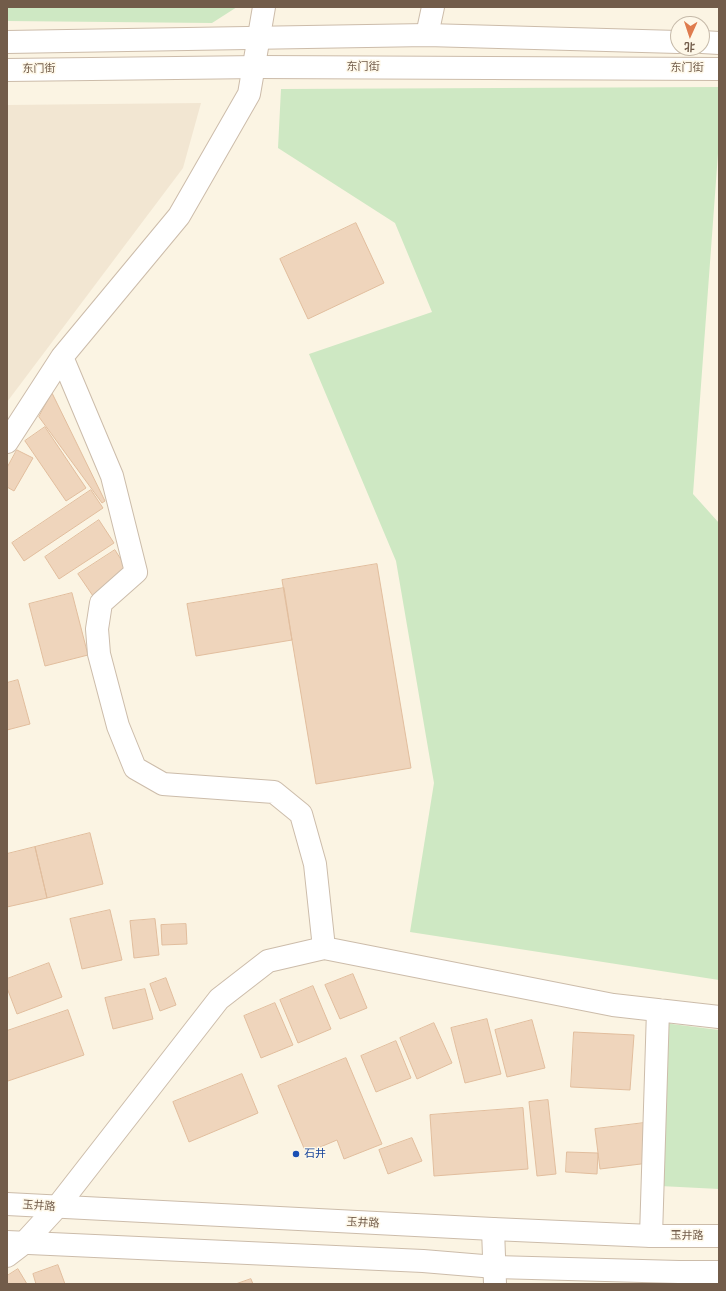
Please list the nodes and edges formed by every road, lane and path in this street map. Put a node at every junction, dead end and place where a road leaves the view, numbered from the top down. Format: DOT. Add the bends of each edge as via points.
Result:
graph roads {
  1 [pos="264,7"];
  2 [pos="433,7"];
  3 [pos="427,36"];
  4 [pos="259,38"];
  5 [pos="7,42"];
  6 [pos="670,42"];
  7 [pos="254,67"];
  8 [pos="719,68"];
  9 [pos="7,70"];
  10 [pos="62,357"];
  11 [pos="7,442"];
  12 [pos="324,948"];
  13 [pos="658,1010"];
  14 [pos="719,1017"];
  15 [pos="7,1204"];
  16 [pos="57,1207"];
  17 [pos="493,1229"];
  18 [pos="651,1236"];
  19 [pos="719,1236"];
  20 [pos="16,1242"];
  21 [pos="7,1256"];
  22 [pos="719,1272"];
  23 [pos="495,1275"];
  1 -- 4 [label="street"];
  2 -- 3 [label="street"];
  3 -- 4 [label="street"];
  3 -- 6 [label="street"];
  4 -- 5 [label="street"];
  4 -- 7 [label="street"];
  7 -- 8 [label="street, 东门街"];
  7 -- 9 [label="street, 东门街"];
  7 -- 10 [label="street" via="249,94 179,216"];
  10 -- 11 [label="street"];
  10 -- 12 [label="street" via="112,476 136,572 101,602 98,629 99,654 118,726 135,768 163,784 274,792 300,814 315,864"];
  12 -- 13 [label="street" via="613,1004"];
  12 -- 16 [label="street" via="268,961 219,999"];
  13 -- 14 [label="street"];
  13 -- 18 [label="street"];
  15 -- 16 [label="street, 玉井路"];
  16 -- 17 [label="street, 玉井路"];
  16 -- 20 [label="street"];
  17 -- 18 [label="street, 玉井路"];
  17 -- 23 [label="street"];
  18 -- 19 [label="street, 玉井路"];
  20 -- 21 [label="street"];
  20 -- 23 [label="street" via="423,1261"];
  22 -- 23 [label="street"];
}
